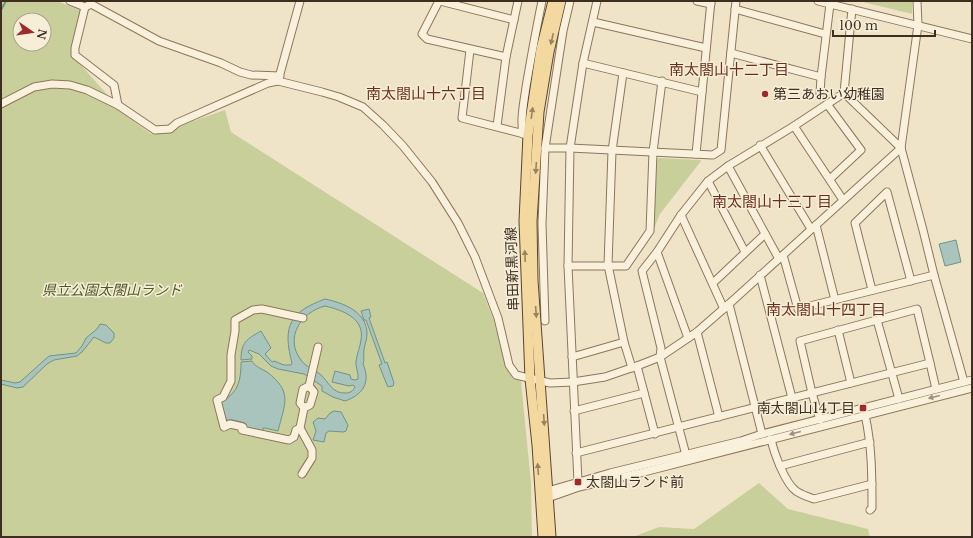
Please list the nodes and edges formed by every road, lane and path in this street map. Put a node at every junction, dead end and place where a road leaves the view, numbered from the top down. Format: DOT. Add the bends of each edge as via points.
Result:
graph roads {
  1 [pos="70,1"];
  2 [pos="300,1"];
  3 [pos="440,1"];
  4 [pos="518,1"];
  5 [pos="542,1"];
  6 [pos="553,1"];
  7 [pos="561,1"];
  8 [pos="570,1"];
  9 [pos="597,1"];
  10 [pos="697,1"];
  11 [pos="736,1"];
  12 [pos="818,1"];
  13 [pos="918,1"];
  14 [pos="711,3"];
  15 [pos="830,4"];
  16 [pos="85,7"];
  17 [pos="735,9"];
  18 [pos="852,9"];
  19 [pos="514,20"];
  20 [pos="593,22"];
  21 [pos="918,25"];
  22 [pos="825,34"];
  23 [pos="972,39"];
  24 [pos="706,48"];
  25 [pos="470,50"];
  26 [pos="731,53"];
  27 [pos="506,58"];
  28 [pos="583,63"];
  29 [pos="622,73"];
  30 [pos="821,77"];
  31 [pos="279,79"];
  32 [pos="662,81"];
  33 [pos="702,92"];
  34 [pos="844,92"];
  35 [pos="820,94"];
  36 [pos="1,104"];
  37 [pos="827,104"];
  38 [pos="118,105"];
  39 [pos="497,126"];
  40 [pos="794,126"];
  41 [pos="526,134"];
  42 [pos="760,145"];
  43 [pos="545,148"];
  44 [pos="570,148"];
  45 [pos="901,148"];
  46 [pos="612,151"];
  47 [pos="653,152"];
  48 [pos="696,154"];
  49 [pos="728,166"];
  50 [pos="830,179"];
  51 [pos="708,181"];
  52 [pos="843,200"];
  53 [pos="681,215"];
  54 [pos="814,227"];
  55 [pos="765,234"];
  56 [pos="657,252"];
  57 [pos="745,252"];
  58 [pos="781,257"];
  59 [pos="608,265"];
  60 [pos="568,266"];
  61 [pos="760,276"];
  62 [pos="934,276"];
  63 [pos="910,281"];
  64 [pos="713,283"];
  65 [pos="872,290"];
  66 [pos="835,300"];
  67 [pos="726,306"];
  68 [pos="303,318"];
  69 [pos="877,320"];
  70 [pos="544,321"];
  71 [pos="838,330"];
  72 [pos="697,332"];
  73 [pos="688,338"];
  74 [pos="624,342"];
  75 [pos="318,347"];
  76 [pos="572,357"];
  77 [pos="660,357"];
  78 [pos="930,363"];
  79 [pos="634,367"];
  80 [pos="891,373"];
  81 [pos="530,379"];
  82 [pos="972,380"];
  83 [pos="541,381"];
  84 [pos="573,382"];
  85 [pos="964,382"];
  86 [pos="852,383"];
  87 [pos="309,386"];
  88 [pos="972,388"];
  89 [pos="936,389"];
  90 [pos="644,393"];
  91 [pos="812,393"];
  92 [pos="792,398"];
  93 [pos="899,399"];
  94 [pos="304,408"];
  95 [pos="755,408"];
  96 [pos="574,411"];
  97 [pos="865,415"];
  98 [pos="719,417"];
  99 [pos="820,420"];
  100 [pos="300,428"];
  101 [pos="679,428"];
  102 [pos="655,434"];
  103 [pos="762,434"];
  104 [pos="772,439"];
  105 [pos="870,442"];
  106 [pos="576,453"];
  107 [pos="686,454"];
  108 [pos="663,464"];
  109 [pos="780,466"];
  110 [pos="302,474"];
  111 [pos="578,482"];
  112 [pos="872,484"];
  113 [pos="545,496"];
  114 [pos="870,510"];
  115 [pos="542,537"];
  116 [pos="551,537"];
  1 -- 16 [label="street"];
  2 -- 31 [label="street"];
  3 -- 19 [label="street"];
  3 -- 25 [label="street" via="422,34 427,39"];
  4 -- 19 [label="street"];
  5 -- 41 [label="street" via="521,126"];
  41 -- 6 [label="main road, 串田新黒河線, one-way" via="541,49"];
  7 -- 83 [label="main road, 串田新黒河線, one-way" via="549,52 540,112 532,221 533,280"];
  8 -- 43 [label="street"];
  9 -- 20 [label="street"];
  10 -- 14 [label="street"];
  11 -- 17 [label="street"];
  12 -- 15 [label="street"];
  13 -- 21 [label="street"];
  14 -- 24 [label="street"];
  15 -- 18 [label="street"];
  15 -- 22 [label="street"];
  16 -- 31 [label="street" via="91,4 159,41 240,72"];
  16 -- 38 [label="street" via="74,55 114,85"];
  17 -- 22 [label="street"];
  17 -- 26 [label="street"];
  18 -- 21 [label="street"];
  18 -- 34 [label="street"];
  19 -- 27 [label="street"];
  20 -- 24 [label="street"];
  20 -- 28 [label="street"];
  21 -- 23 [label="street"];
  21 -- 45 [label="street"];
  22 -- 30 [label="street"];
  24 -- 33 [label="street"];
  25 -- 27 [label="street"];
  25 -- 39 [label="street" via="462,118"];
  26 -- 30 [label="street"];
  26 -- 48 [label="street" via="721,150 713,155"];
  27 -- 39 [label="street"];
  28 -- 29 [label="street"];
  28 -- 44 [label="street"];
  29 -- 32 [label="street"];
  29 -- 46 [label="street"];
  30 -- 35 [label="street"];
  31 -- 38 [label="street" via="200,112 170,129 155,130"];
  31 -- 81 [label="street" via="339,97 362,107 403,146 432,182 458,223 475,257 498,318 509,365 516,375"];
  32 -- 33 [label="street"];
  32 -- 47 [label="street"];
  33 -- 48 [label="street"];
  34 -- 37 [label="street"];
  34 -- 45 [label="street"];
  36 -- 38 [label="street" via="34,87 52,84 70,85 87,90"];
  37 -- 40 [label="street"];
  37 -- 50 [label="street" via="861,150"];
  39 -- 41 [label="street"];
  40 -- 42 [label="street"];
  40 -- 50 [label="street"];
  81 -- 41 [label="main road, 串田新黒河線, one-way" via="524,221"];
  42 -- 49 [label="street"];
  42 -- 54 [label="street"];
  43 -- 44 [label="street"];
  43 -- 70 [label="street" via="542,224"];
  44 -- 46 [label="street"];
  44 -- 60 [label="street"];
  45 -- 52 [label="street"];
  45 -- 62 [label="street"];
  46 -- 47 [label="street"];
  46 -- 59 [label="street"];
  47 -- 48 [label="street"];
  47 -- 59 [label="street" via="650,231 626,266"];
  49 -- 51 [label="street"];
  49 -- 55 [label="street"];
  50 -- 52 [label="street"];
  51 -- 53 [label="street"];
  51 -- 57 [label="street"];
  52 -- 54 [label="street"];
  53 -- 56 [label="street"];
  53 -- 64 [label="street"];
  54 -- 58 [label="street"];
  54 -- 66 [label="street"];
  55 -- 57 [label="street"];
  55 -- 58 [label="street"];
  56 -- 73 [label="street"];
  56 -- 77 [label="street" via="642,271 661,348"];
  57 -- 64 [label="street"];
  58 -- 61 [label="street"];
  58 -- 66 [label="street" via="798,309"];
  59 -- 60 [label="street"];
  59 -- 74 [label="street"];
  60 -- 76 [label="street"];
  61 -- 67 [label="street"];
  61 -- 92 [label="street"];
  62 -- 63 [label="street"];
  62 -- 85 [label="street"];
  63 -- 65 [label="street"];
  63 -- 65 [label="street" via="887,192 855,223"];
  64 -- 67 [label="street"];
  65 -- 66 [label="street"];
  67 -- 72 [label="street"];
  67 -- 95 [label="street"];
  68 -- 100 [label="street" via="262,309 253,310 235,320 231,355 232,381 223,397 217,400 224,426 237,425 243,427 242,430 289,440"];
  69 -- 71 [label="street"];
  69 -- 78 [label="street" via="917,309"];
  69 -- 80 [label="street"];
  71 -- 86 [label="street"];
  71 -- 91 [label="street" via="800,341"];
  72 -- 73 [label="street"];
  72 -- 98 [label="street"];
  73 -- 77 [label="street"];
  74 -- 76 [label="street"];
  74 -- 79 [label="street"];
  75 -- 87 [label="street"];
  76 -- 84 [label="street"];
  77 -- 79 [label="street"];
  77 -- 101 [label="street"];
  78 -- 80 [label="street"];
  78 -- 89 [label="street"];
  79 -- 84 [label="street" via="605,377"];
  79 -- 90 [label="street"];
  80 -- 86 [label="street"];
  80 -- 93 [label="street"];
  81 -- 83 [label="street"];
  113 -- 81 [label="main road, 串田新黒河線, one-way"];
  82 -- 85 [label="street"];
  83 -- 84 [label="street"];
  83 -- 113 [label="main road, 串田新黒河線, one-way"];
  84 -- 96 [label="street"];
  85 -- 89 [label="street"];
  86 -- 91 [label="street"];
  87 -- 94 [label="street" via="303,389 300,403"];
  87 -- 94 [label="street" via="314,392 310,405"];
  88 -- 97 [label="street, one-way"];
  89 -- 93 [label="street"];
  90 -- 96 [label="street"];
  90 -- 102 [label="street"];
  91 -- 92 [label="street"];
  91 -- 99 [label="street"];
  92 -- 95 [label="street"];
  93 -- 99 [label="street"];
  94 -- 100 [label="street"];
  95 -- 98 [label="street"];
  95 -- 103 [label="street"];
  96 -- 106 [label="street"];
  97 -- 104 [label="street, one-way"];
  97 -- 105 [label="street"];
  98 -- 101 [label="street"];
  99 -- 103 [label="street"];
  100 -- 110 [label="street" via="312,450 312,458"];
  101 -- 102 [label="street"];
  101 -- 107 [label="street"];
  102 -- 106 [label="street"];
  103 -- 107 [label="street"];
  104 -- 108 [label="street"];
  104 -- 109 [label="street"];
  105 -- 109 [label="street"];
  105 -- 112 [label="street"];
  106 -- 111 [label="street"];
  107 -- 108 [label="street"];
  108 -- 111 [label="street"];
  108 -- 113 [label="street"];
  109 -- 112 [label="street" via="795,490 814,499"];
  111 -- 113 [label="street"];
  112 -- 114 [label="street"];
  113 -- 115 [label="main road, 串田新黒河線"];
  113 -- 116 [label="main road, 串田新黒河線"];
}
